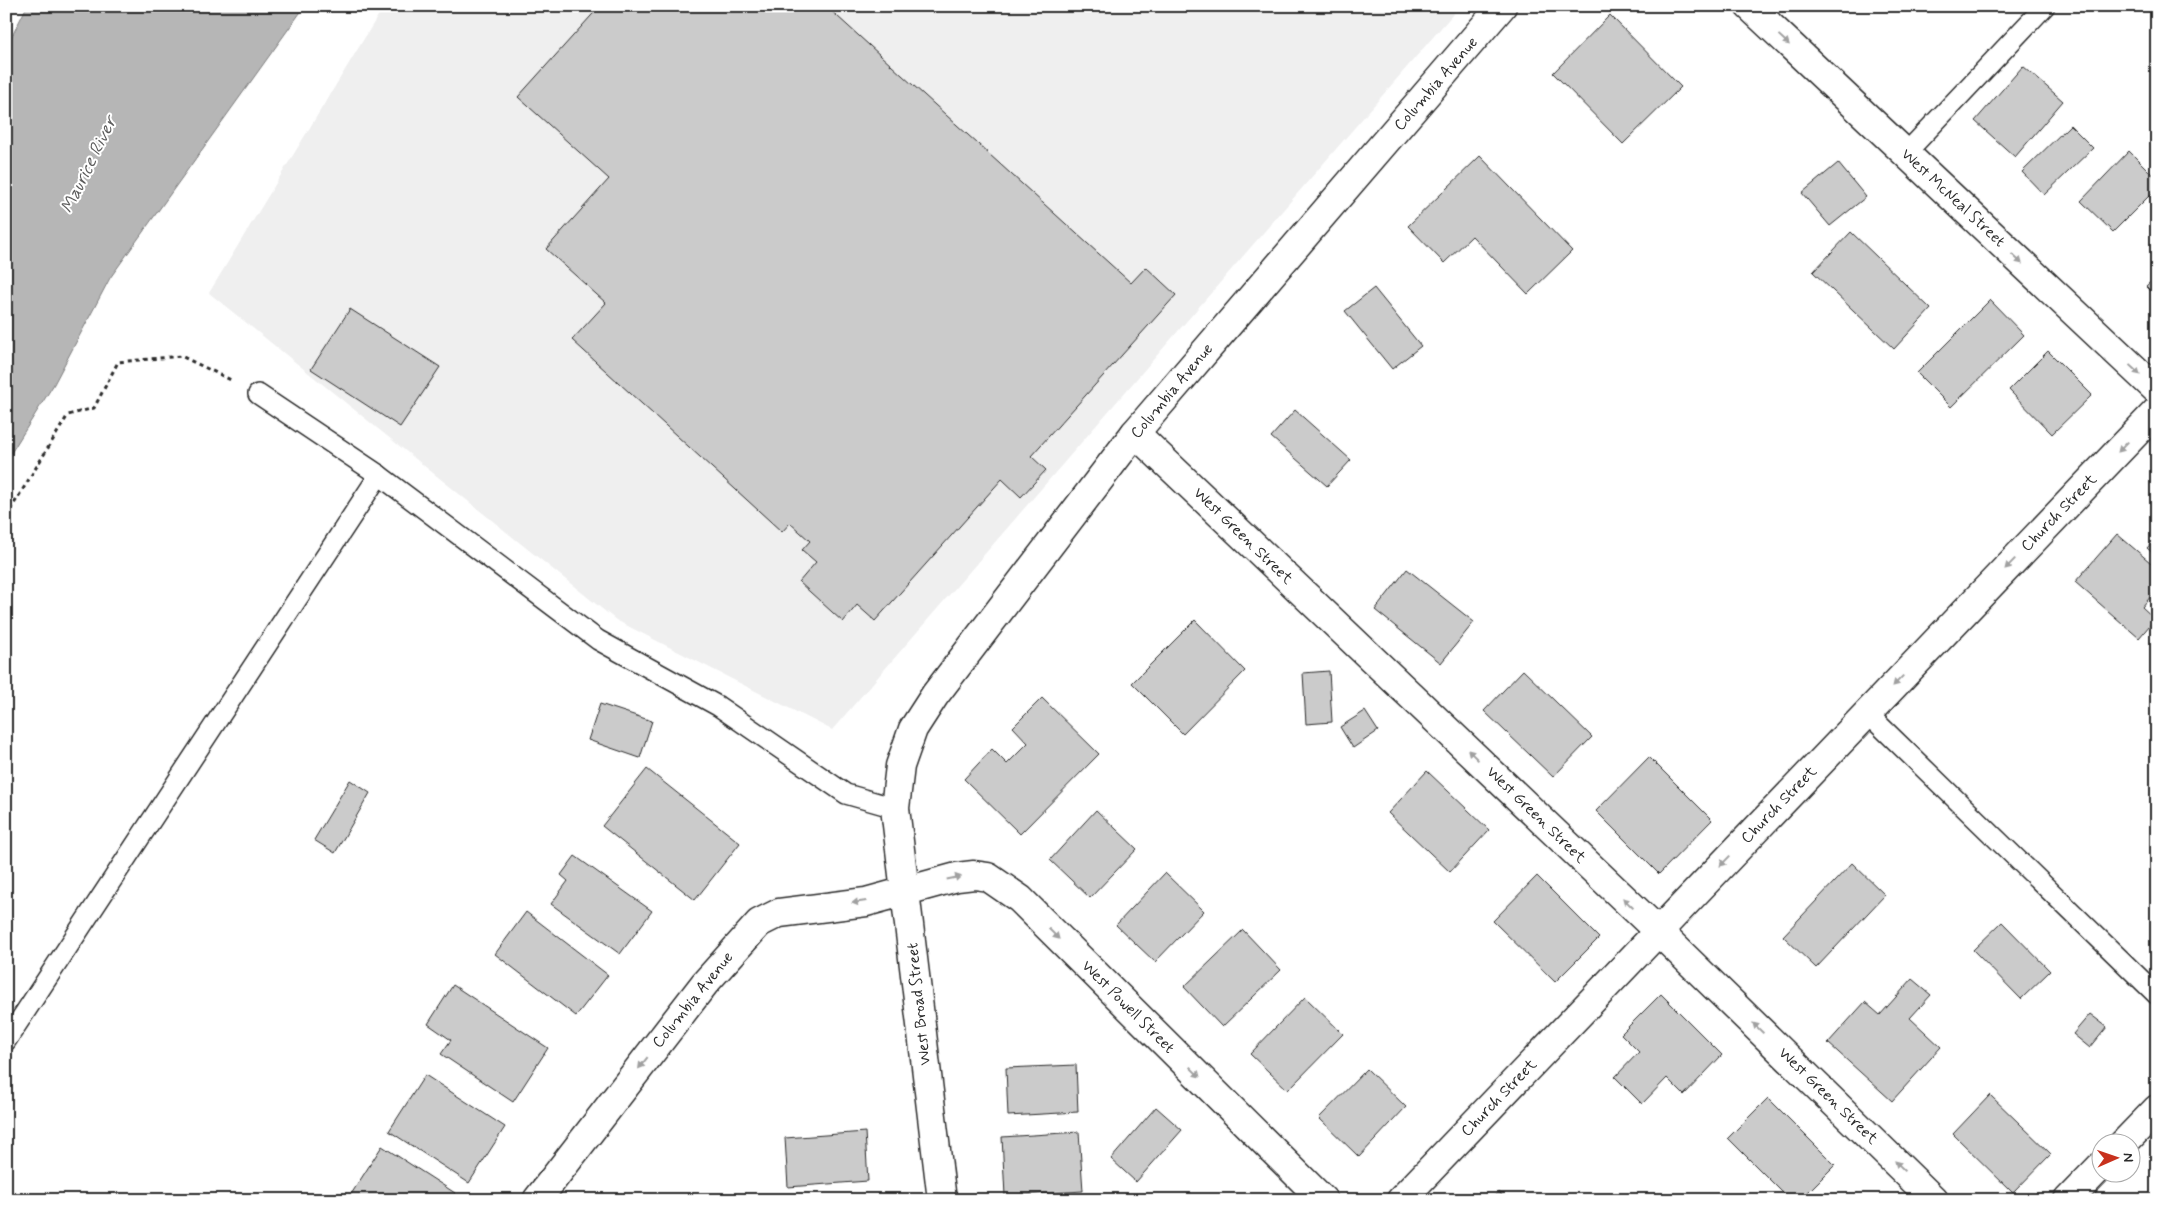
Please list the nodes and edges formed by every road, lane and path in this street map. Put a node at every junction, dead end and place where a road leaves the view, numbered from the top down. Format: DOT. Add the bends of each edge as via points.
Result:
graph roads {
  1 [pos="1502,6"];
  2 [pos="1748,6"];
  3 [pos="2045,6"];
  4 [pos="1905,154"];
  5 [pos="2157,390"];
  6 [pos="258,394"];
  7 [pos="2157,412"];
  8 [pos="1135,433"];
  9 [pos="379,475"];
  10 [pos="6,517"];
  11 [pos="1867,713"];
  12 [pos="895,808"];
  13 [pos="906,891"];
  14 [pos="1658,931"];
  15 [pos="2157,995"];
  16 [pos="6,1041"];
  17 [pos="2157,1109"];
  18 [pos="2133,1134"];
  19 [pos="2090,1177"];
  20 [pos="537,1200"];
  21 [pos="942,1200"];
  22 [pos="1323,1200"];
  23 [pos="1401,1200"];
  24 [pos="1934,1200"];
  25 [pos="2068,1200"];
  1 -- 8 [label="street, Columbia Avenue"];
  2 -- 4 [label="street, West McNeal Street, one-way"];
  3 -- 4 [label="lane"];
  4 -- 5 [label="street, West McNeal Street, one-way"];
  6 -- 9 [label="lane"];
  6 -- 10 [label="path" via="181,356 118,362 94,408 68,415"];
  7 -- 11 [label="street, Church Street, one-way"];
  8 -- 12 [label="street, Columbia Avenue" via="935,695 913,730 900,766"];
  14 -- 8 [label="street, West Green Street, one-way"];
  9 -- 12 [label="lane" via="598,640 718,706 846,794"];
  9 -- 16 [label="lane"];
  11 -- 14 [label="street, Church Street, one-way"];
  11 -- 15 [label="lane"];
  12 -- 13 [label="street, West Broad Street"];
  13 -- 20 [label="street, Columbia Avenue, one-way" via="866,902 780,913 759,922 705,983"];
  13 -- 21 [label="street, West Broad Street"];
  13 -- 22 [label="street, West Powell Street, one-way" via="974,875 988,877 1011,892"];
  14 -- 23 [label="street, Church Street"];
  24 -- 14 [label="street, West Green Street, one-way"];
  17 -- 18 [label="street"];
  19 -- 25 [label="street"];
}
